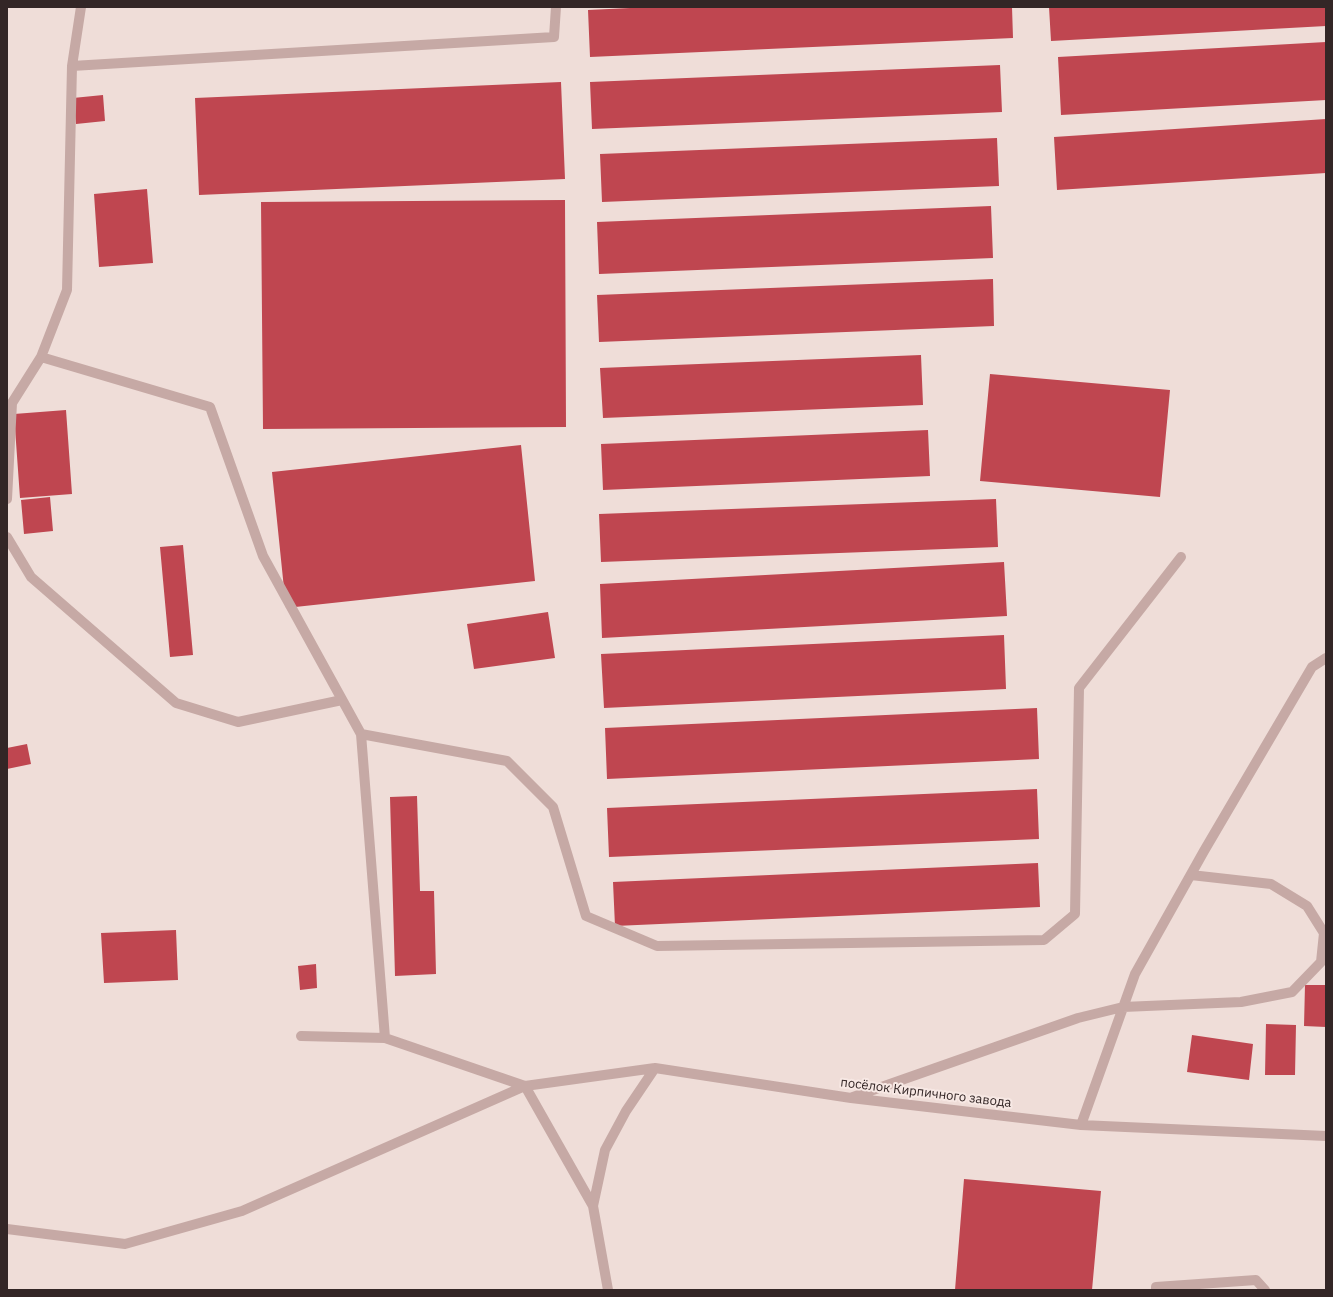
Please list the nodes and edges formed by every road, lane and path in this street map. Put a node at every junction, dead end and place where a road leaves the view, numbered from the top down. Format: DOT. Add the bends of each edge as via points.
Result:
graph roads {
  1 [pos="81,7"];
  2 [pos="556,7"];
  3 [pos="72,66"];
  4 [pos="41,357"];
  5 [pos="7,499"];
  6 [pos="7,536"];
  7 [pos="1181,557"];
  8 [pos="1326,658"];
  9 [pos="342,700"];
  10 [pos="361,734"];
  11 [pos="1191,875"];
  12 [pos="1123,1006"];
  13 [pos="301,1036"];
  14 [pos="385,1038"];
  15 [pos="655,1068"];
  16 [pos="525,1086"];
  17 [pos="851,1098"];
  18 [pos="1081,1125"];
  19 [pos="1326,1136"];
  20 [pos="593,1206"];
  21 [pos="7,1229"];
  22 [pos="608,1290"];
  23 [pos="1156,1290"];
  24 [pos="1265,1290"];
  1 -- 3 [label="street"];
  2 -- 3 [label="street" via="554,37"];
  3 -- 4 [label="street" via="67,290"];
  4 -- 5 [label="street" via="12,403"];
  4 -- 9 [label="street" via="210,407 263,556"];
  6 -- 9 [label="street" via="31,577 176,703 238,722"];
  7 -- 10 [label="street" via="1079,688 1075,914 1044,940 657,946 586,916 553,807 507,761"];
  8 -- 11 [label="street" via="1312,667"];
  9 -- 10 [label="street"];
  10 -- 14 [label="street"];
  11 -- 12 [label="street" via="1135,974"];
  11 -- 12 [label="street" via="1271,884 1308,906 1324,933 1321,962 1292,992 1241,1002"];
  12 -- 17 [label="street" via="1078,1018"];
  12 -- 18 [label="street"];
  13 -- 14 [label="street"];
  14 -- 16 [label="street"];
  15 -- 16 [label="street, посёлок Кирпичного завода"];
  15 -- 17 [label="street, посёлок Кирпичного завода"];
  15 -- 20 [label="street" via="626,1111 605,1150"];
  16 -- 20 [label="street"];
  16 -- 21 [label="street" via="242,1211 125,1244"];
  17 -- 18 [label="street, посёлок Кирпичного завода"];
  18 -- 19 [label="street, посёлок Кирпичного завода"];
  20 -- 22 [label="street"];
  23 -- 24 [label="street" via="1156,1287 1256,1280"];
}
